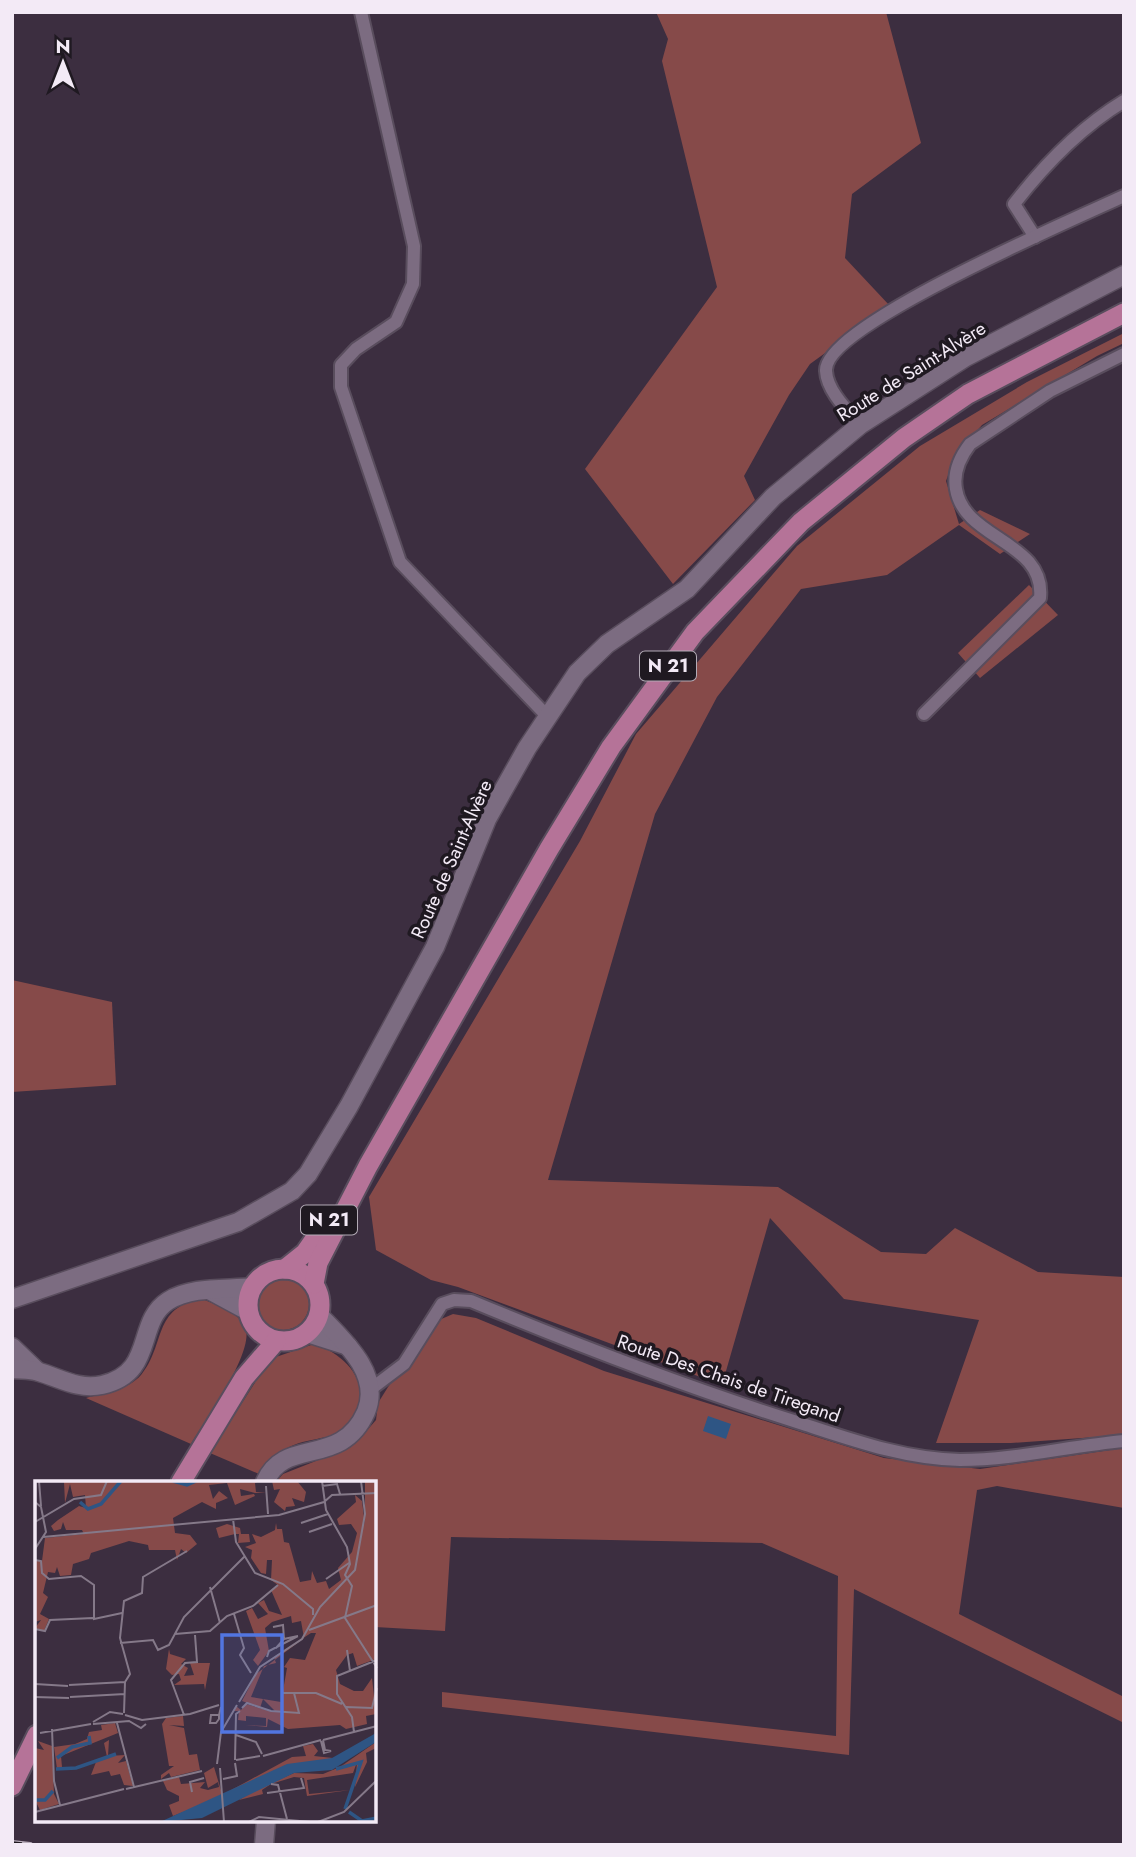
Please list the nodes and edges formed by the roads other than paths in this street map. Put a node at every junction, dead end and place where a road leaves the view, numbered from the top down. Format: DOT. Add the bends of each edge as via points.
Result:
graph roads {
  1 [pos="361,12"];
  2 [pos="1124,102"];
  3 [pos="1124,196"];
  4 [pos="1035,237"];
  5 [pos="1124,275"];
  6 [pos="1124,313"];
  7 [pos="1124,354"];
  8 [pos="860,425"];
  9 [pos="924,714"];
  10 [pos="548,717"];
  11 [pos="368,1166"];
  12 [pos="285,1269"];
  13 [pos="314,1284"];
  14 [pos="253,1287"];
  15 [pos="211,1291"];
  16 [pos="31,1292"];
  17 [pos="12,1299"];
  18 [pos="248,1311"];
  19 [pos="319,1315"];
  20 [pos="12,1316"];
  21 [pos="307,1333"];
  22 [pos="267,1336"];
  23 [pos="348,1346"];
  24 [pos="12,1347"];
  25 [pos="12,1369"];
  26 [pos="37,1371"];
  27 [pos="371,1389"];
  28 [pos="1124,1441"];
  29 [pos="181,1481"];
  30 [pos="265,1481"];
  31 [pos="35,1739"];
  32 [pos="12,1786"];
  33 [pos="266,1822"];
  34 [pos="264,1845"];
  1 -- 10 [label="street" via="414,246 413,284 396,322 341,365 341,387 400,562"];
  2 -- 4 [label="street" via="1101,115 1040,171 1014,204"];
  3 -- 4 [label="street"];
  4 -- 8 [label="street" via="889,310 829,356 826,372 836,396"];
  5 -- 8 [label="main road, Route de Saint-Alvère" via="966,357"];
  6 -- 11 [label="main road, N 21" via="968,394 904,438 801,522 722,601 649,691 611,747"];
  7 -- 9 [label="street" via="1050,391 970,444 961,455 955,482 957,499 967,517 1009,543 1027,561 1038,578 1040,598"];
  8 -- 10 [label="main road, Route de Saint-Alvère" via="773,497 687,589 607,644 577,673"];
  10 -- 16 [label="main road, Route de Saint-Alvère" via="487,819 435,947 308,1174 292,1191 238,1222"];
  11 -- 12 [label="main road, N 21" via="305,1253"];
  11 -- 13 [label="main road, N 21" via="318,1263"];
  12 -- 13 [label="main road"];
  12 -- 14 [label="main road" via="266,1274"];
  13 -- 19 [label="main road"];
  14 -- 15 [label="main road"];
  14 -- 18 [label="main road"];
  15 -- 18 [label="main road"];
  15 -- 26 [label="main road" via="193,1290 168,1301 155,1314 139,1362 104,1385 79,1386"];
  16 -- 17 [label="main road, Route de Saint-Alvère"];
  16 -- 20 [label="main road"];
  18 -- 22 [label="main road"];
  19 -- 21 [label="main road"];
  19 -- 23 [label="main road"];
  21 -- 22 [label="main road" via="298,1339"];
  21 -- 23 [label="main road"];
  22 -- 29 [label="main road"];
  23 -- 27 [label="main road"];
  24 -- 26 [label="main road"];
  25 -- 26 [label="main road"];
  27 -- 28 [label="street, Route Des Chais de Tiregand" via="404,1364 442,1304 471,1301 637,1369 910,1454 959,1460 998,1458"];
  27 -- 30 [label="main road" via="368,1408 348,1439 286,1458"];
  31 -- 32 [label="main road"];
  33 -- 34 [label="main road"];
}
